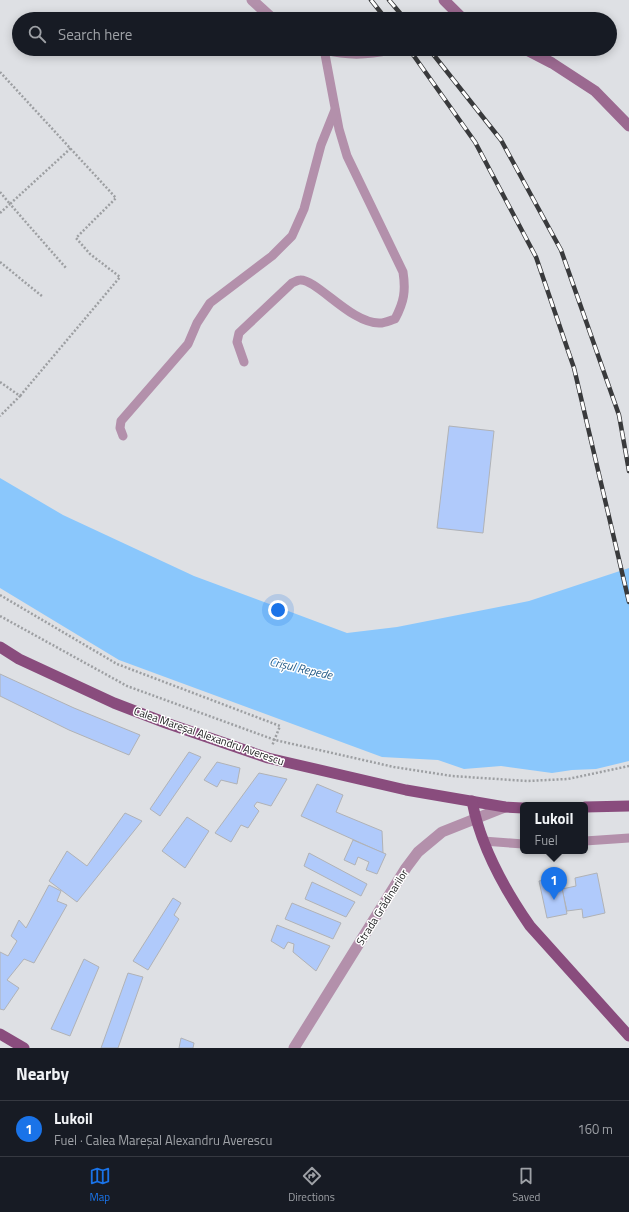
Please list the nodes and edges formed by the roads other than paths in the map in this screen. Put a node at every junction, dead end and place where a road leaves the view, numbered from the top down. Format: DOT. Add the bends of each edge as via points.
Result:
graph roads {
  1 [pos="252,0"];
  2 [pos="444,0"];
  3 [pos="265,12"];
  4 [pos="456,12"];
  5 [pos="326,56"];
  6 [pos="538,56"];
  7 [pos="335,110"];
  8 [pos="629,126"];
  9 [pos="244,362"];
  10 [pos="123,436"];
  11 [pos="0,647"];
  12 [pos="472,801"];
  13 [pos="629,806"];
  14 [pos="505,807"];
  15 [pos="520,808"];
  16 [pos="588,808"];
  17 [pos="475,819"];
  18 [pos="629,838"];
  19 [pos="483,841"];
  20 [pos="588,841"];
  21 [pos="520,844"];
  22 [pos="0,1034"];
  23 [pos="629,1036"];
  24 [pos="24,1048"];
  25 [pos="294,1048"];
  1 -- 3 [label="street"];
  2 -- 4 [label="main road"];
  5 -- 7 [label="lane"];
  6 -- 8 [label="main road" via="595,91"];
  7 -- 9 [label="lane" via="347,156 403,272 405,288 401,306 395,318 380,323 361,319 310,282 300,280 292,283 239,333 237,342"];
  7 -- 10 [label="lane" via="321,145 304,209 292,236 272,256 210,303 188,344 121,421"];
  11 -- 12 [label="main road, Calea Mareșal Alexandru Averescu" via="19,659 114,703 268,758 406,790"];
  12 -- 14 [label="main road, Calea Mareșal Alexandru Averescu"];
  12 -- 17 [label="main road"];
  13 -- 16 [label="main road"];
  14 -- 15 [label="main road, Calea Mareșal Alexandru Averescu"];
  14 -- 17 [label="street, Strada Grădinarilor"];
  17 -- 19 [label="main road"];
  17 -- 25 [label="street, Strada Grădinarilor" via="442,832 418,852"];
  18 -- 20 [label="lane"];
  19 -- 21 [label="lane"];
  19 -- 23 [label="main road" via="517,907 530,926"];
  22 -- 24 [label="main road"];
}
